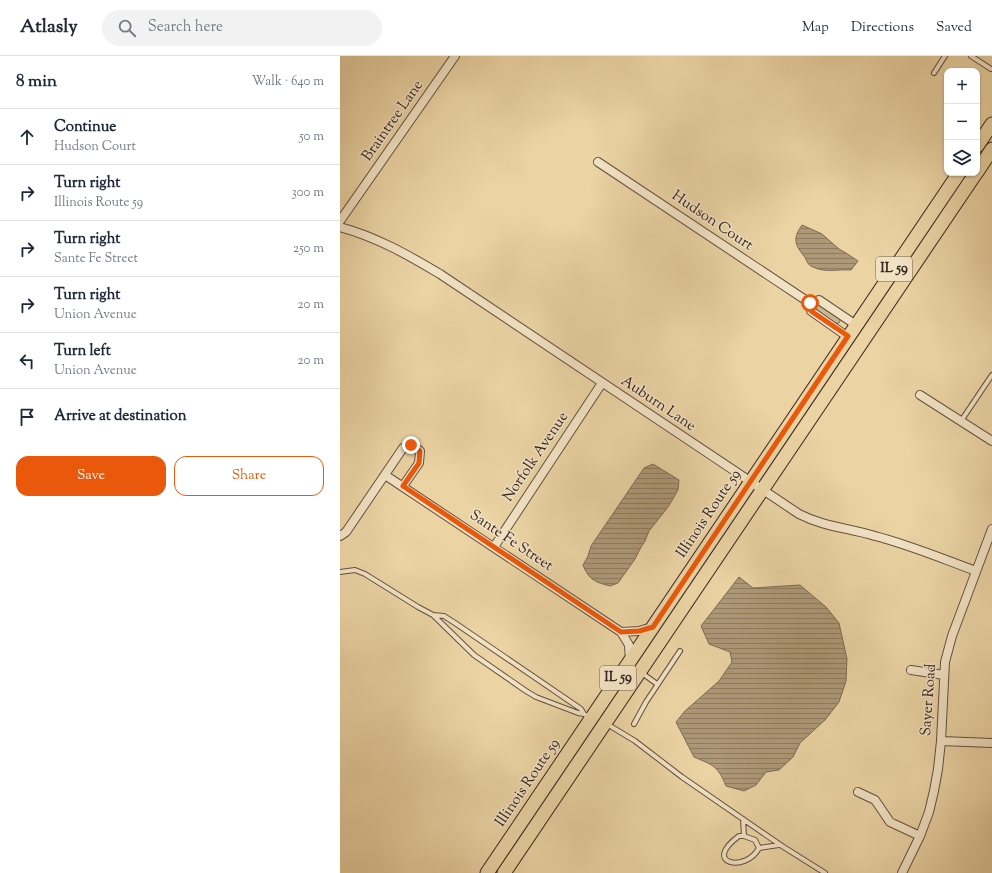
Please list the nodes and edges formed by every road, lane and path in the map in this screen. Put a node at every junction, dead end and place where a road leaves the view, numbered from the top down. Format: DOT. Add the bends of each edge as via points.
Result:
graph roads {
  1 [pos="455,56"];
  2 [pos="945,56"];
  3 [pos="971,56"];
  4 [pos="991,69"];
  5 [pos="934,73"];
  6 [pos="992,124"];
  7 [pos="980,142"];
  8 [pos="992,149"];
  9 [pos="598,162"];
  10 [pos="980,166"];
  11 [pos="957,176"];
  12 [pos="973,176"];
  13 [pos="340,221"];
  14 [pos="340,227"];
  15 [pos="810,303"];
  16 [pos="856,325"];
  17 [pos="848,336"];
  18 [pos="992,375"];
  19 [pos="602,383"];
  20 [pos="920,395"];
  21 [pos="960,421"];
  22 [pos="992,441"];
  23 [pos="385,475"];
  24 [pos="750,482"];
  25 [pos="403,486"];
  26 [pos="762,490"];
  27 [pos="992,530"];
  28 [pos="340,536"];
  29 [pos="494,547"];
  30 [pos="340,572"];
  31 [pos="976,572"];
  32 [pos="433,615"];
  33 [pos="653,627"];
  34 [pos="621,632"];
  35 [pos="680,651"];
  36 [pos="630,661"];
  37 [pos="911,670"];
  38 [pos="640,672"];
  39 [pos="944,675"];
  40 [pos="657,684"];
  41 [pos="587,716"];
  42 [pos="605,723"];
  43 [pos="634,724"];
  44 [pos="941,741"];
  45 [pos="992,743"];
  46 [pos="858,792"];
  47 [pos="743,819"];
  48 [pos="744,836"];
  49 [pos="920,836"];
  50 [pos="779,845"];
  51 [pos="759,848"];
  52 [pos="747,866"];
  53 [pos="728,867"];
  54 [pos="487,873"];
  55 [pos="504,873"];
  56 [pos="825,873"];
  57 [pos="902,873"];
  1 -- 13 [label="street, Braintree Lane"];
  2 -- 5 [label="lane"];
  3 -- 4 [label="lane"];
  6 -- 7 [label="main road"];
  8 -- 10 [label="main road, Illinois Route 59 / IL 59"];
  9 -- 15 [label="street, Hudson Court"];
  11 -- 16 [label="main road, Illinois Route 59 / IL 59"];
  12 -- 26 [label="main road, Illinois Route 59 / IL 59"];
  14 -- 19 [label="street, Auburn Lane" via="382,241 421,262"];
  15 -- 16 [label="street, Hudson Court" via="819,300"];
  15 -- 17 [label="street, Hudson Court" via="811,311"];
  16 -- 17 [label="main road, Illinois Route 59 / IL 59"];
  17 -- 24 [label="main road, Illinois Route 59 / IL 59"];
  18 -- 21 [label="lane"];
  19 -- 24 [label="street, Auburn Lane"];
  19 -- 29 [label="street, Norfolk Avenue"];
  20 -- 21 [label="street"];
  21 -- 22 [label="street"];
  23 -- 25 [label="street, Sante Fe Street"];
  23 -- 25 [label="street" via="402,448 411,445 420,451 419,463"];
  23 -- 28 [label="street" via="346,532"];
  24 -- 26 [label="street, Auburn Lane"];
  24 -- 33 [label="main road, Illinois Route 59 / IL 59"];
  25 -- 29 [label="street, Sante Fe Street"];
  26 -- 31 [label="street, Auburn Lane" via="816,522 891,540"];
  26 -- 38 [label="main road, Illinois Route 59 / IL 59"];
  27 -- 31 [label="street, Sayer Road"];
  29 -- 34 [label="street, Sante Fe Street"];
  30 -- 32 [label="lane" via="355,570 365,574"];
  31 -- 39 [label="street, Sayer Road" via="952,636"];
  32 -- 41 [label="lane" via="444,616 455,623 581,709"];
  32 -- 41 [label="lane" via="474,655 526,691"];
  33 -- 34 [label="street"];
  33 -- 36 [label="main road, Illinois Route 59 / IL 59"];
  34 -- 36 [label="street" via="628,645"];
  35 -- 40 [label="lane"];
  36 -- 41 [label="main road, Illinois Route 59 / IL 59"];
  37 -- 39 [label="street"];
  38 -- 40 [label="lane"];
  38 -- 42 [label="main road, Illinois Route 59 / IL 59"];
  39 -- 44 [label="street, Sayer Road"];
  40 -- 43 [label="lane"];
  41 -- 54 [label="main road, Illinois Route 59 / IL 59"];
  42 -- 47 [label="lane" via="635,741"];
  42 -- 55 [label="main road, Illinois Route 59 / IL 59"];
  44 -- 45 [label="street"];
  44 -- 49 [label="street, Sayer Road" via="934,791"];
  46 -- 49 [label="street" via="875,800 890,822"];
  47 -- 48 [label="lane"];
  47 -- 50 [label="lane"];
  48 -- 51 [label="lane" via="755,840"];
  48 -- 53 [label="lane" via="739,836 725,851 725,862"];
  49 -- 57 [label="street, Sayer Road"];
  50 -- 51 [label="lane"];
  50 -- 56 [label="lane"];
  51 -- 52 [label="lane" via="757,855"];
}
